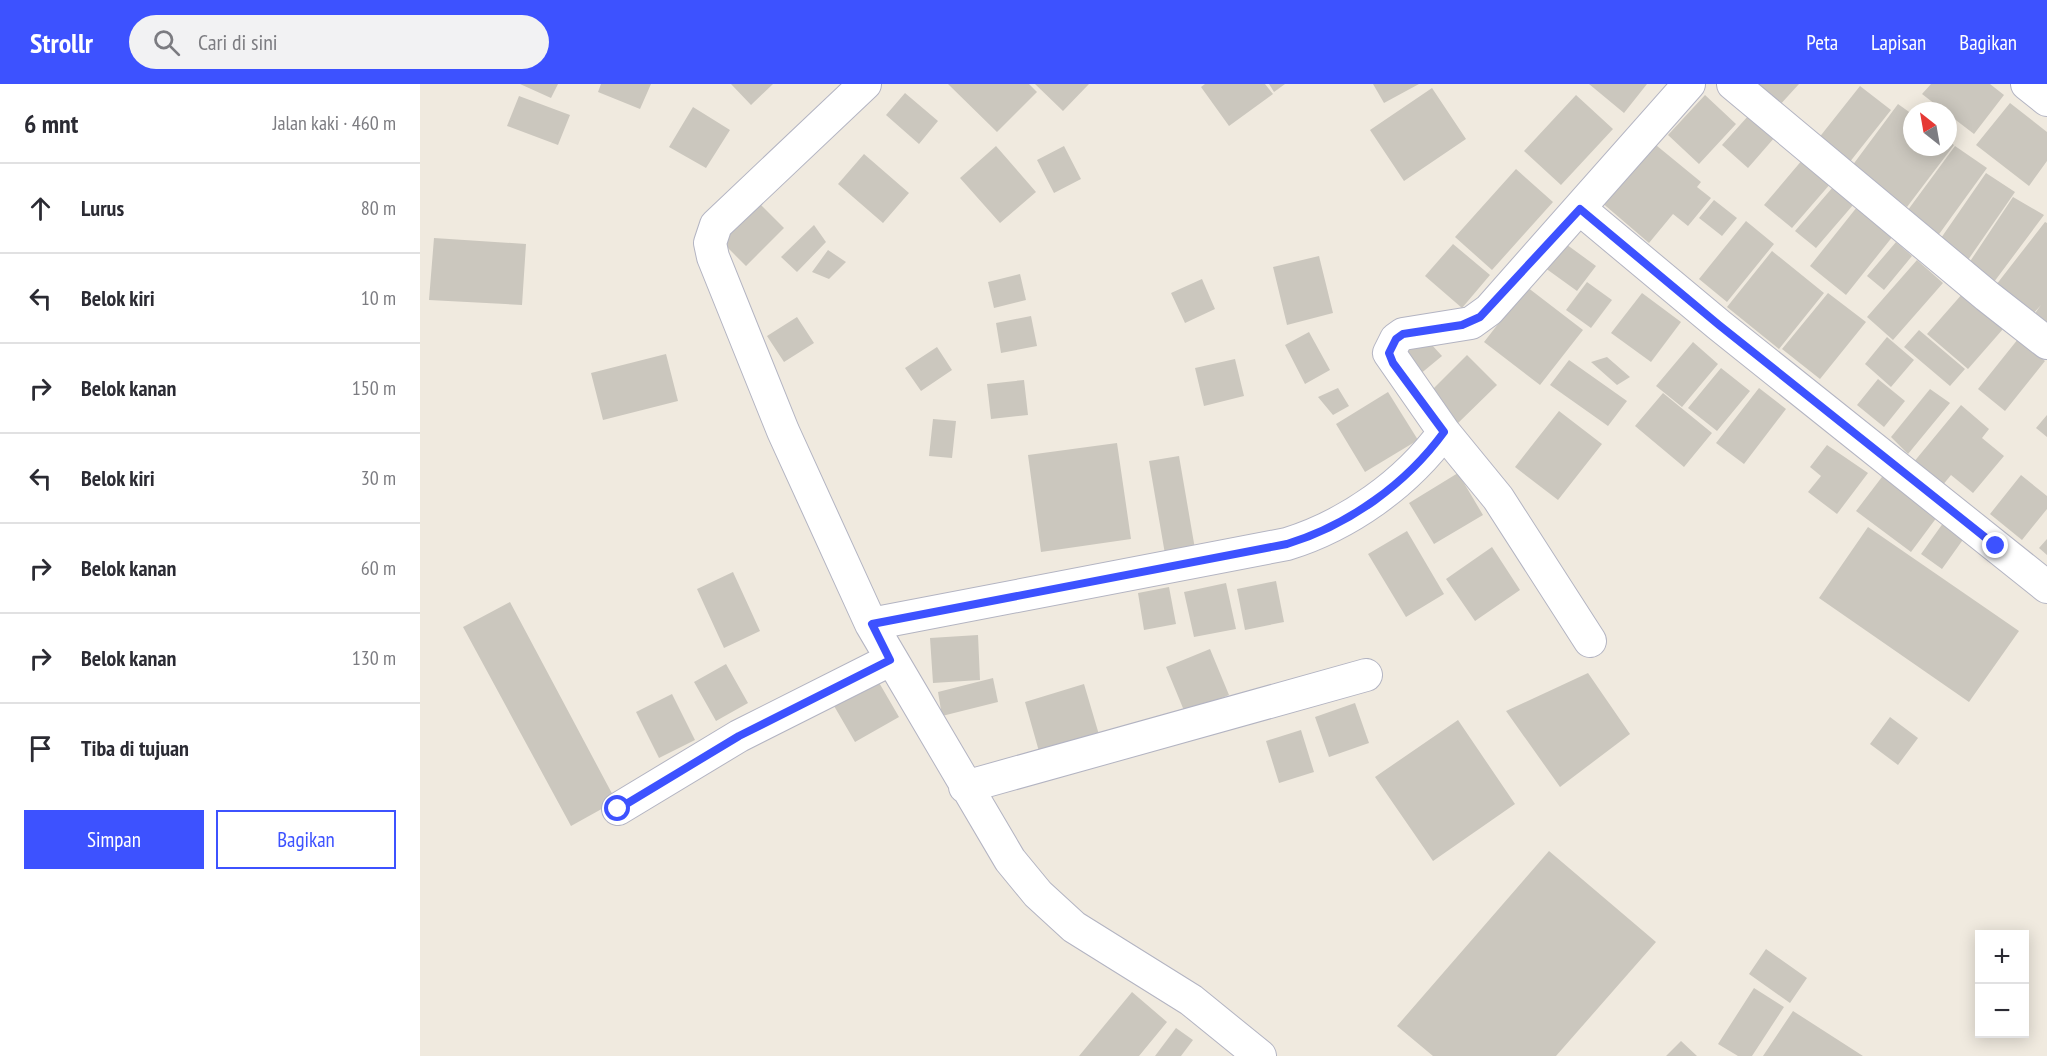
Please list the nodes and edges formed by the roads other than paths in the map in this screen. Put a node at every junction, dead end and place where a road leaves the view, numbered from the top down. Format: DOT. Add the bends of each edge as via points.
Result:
graph roads {
  1 [pos="864,84"];
  2 [pos="1689,84"];
  3 [pos="1733,84"];
  4 [pos="2027,84"];
  5 [pos="2047,100"];
  6 [pos="1580,209"];
  7 [pos="2047,343"];
  8 [pos="1444,432"];
  9 [pos="2047,587"];
  10 [pos="872,624"];
  11 [pos="1590,641"];
  12 [pos="890,660"];
  13 [pos="1366,675"];
  14 [pos="965,786"];
  15 [pos="618,809"];
  16 [pos="1260,1056"];
  1 -- 10 [label="street" via="716,225 710,243 783,431"];
  2 -- 6 [label="street"];
  3 -- 7 [label="street"];
  4 -- 5 [label="street"];
  6 -- 8 [label="street" via="1480,317 1462,325 1403,334 1390,347 1393,363"];
  6 -- 9 [label="street"];
  8 -- 10 [label="street" via="1429,453 1400,480 1355,513 1309,537"];
  8 -- 11 [label="street" via="1498,498"];
  10 -- 12 [label="street"];
  12 -- 14 [label="street"];
  12 -- 15 [label="street" via="739,736"];
  13 -- 14 [label="street"];
  14 -- 16 [label="street" via="1010,860 1038,894 1074,927 1191,1000"];
}
